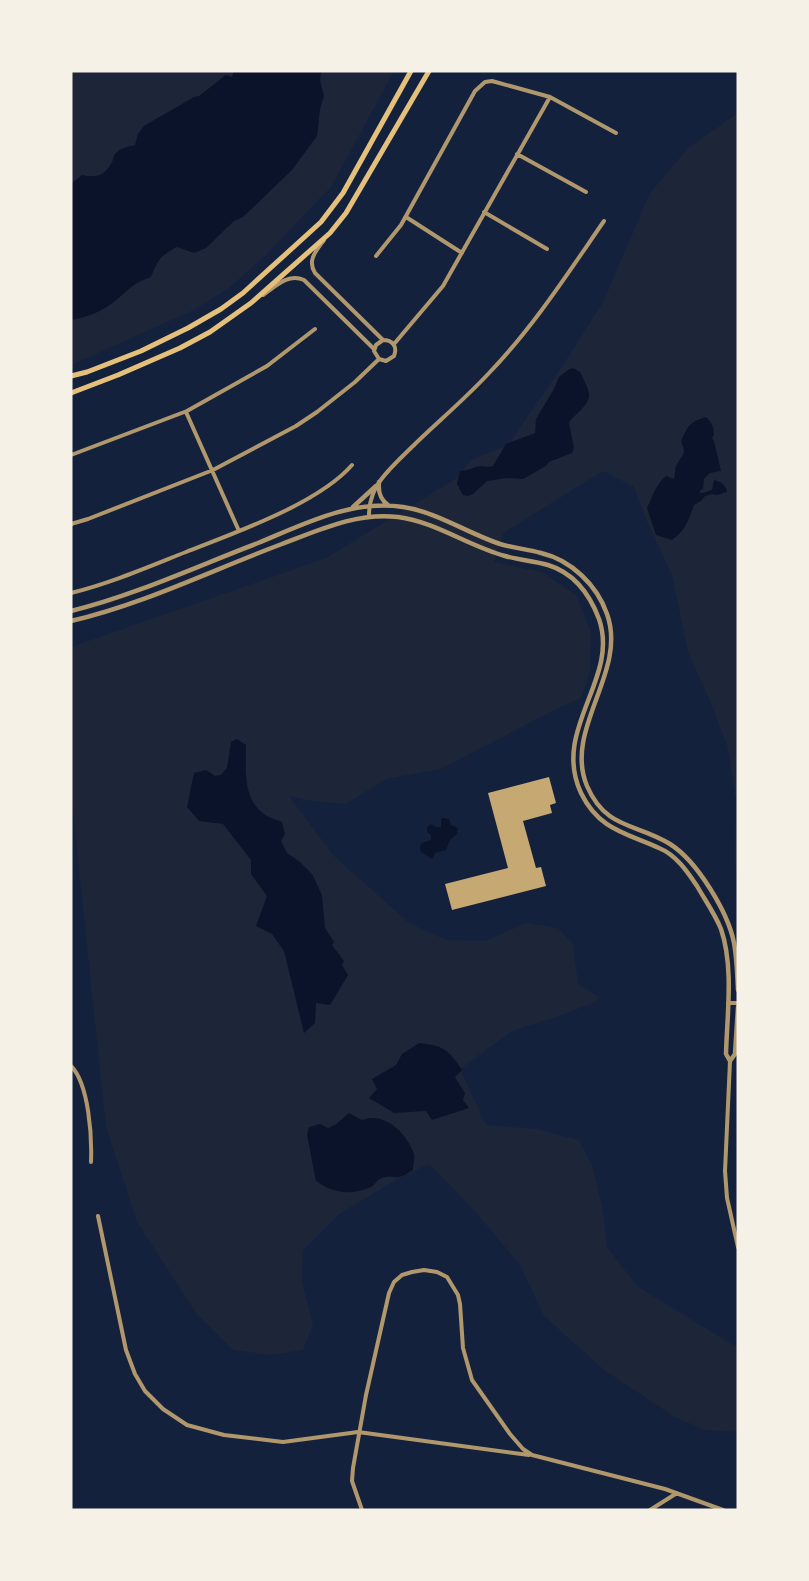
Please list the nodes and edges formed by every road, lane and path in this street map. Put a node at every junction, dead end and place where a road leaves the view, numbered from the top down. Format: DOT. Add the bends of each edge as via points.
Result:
graph roads {
  1 [pos="411,71"];
  2 [pos="429,71"];
  3 [pos="550,97"];
  4 [pos="616,133"];
  5 [pos="517,154"];
  6 [pos="586,192"];
  7 [pos="484,212"];
  8 [pos="406,217"];
  9 [pos="604,221"];
  10 [pos="330,233"];
  11 [pos="547,249"];
  12 [pos="462,253"];
  13 [pos="376,256"];
  14 [pos="252,303"];
  15 [pos="315,329"];
  16 [pos="382,340"];
  17 [pos="394,344"];
  18 [pos="374,349"];
  19 [pos="379,359"];
  20 [pos="71,376"];
  21 [pos="71,393"];
  22 [pos="186,412"];
  23 [pos="71,455"];
  24 [pos="352,464"];
  25 [pos="213,470"];
  26 [pos="378,484"];
  27 [pos="369,505"];
  28 [pos="389,505"];
  29 [pos="352,508"];
  30 [pos="369,516"];
  31 [pos="71,524"];
  32 [pos="239,531"];
  33 [pos="71,593"];
  34 [pos="127,594"];
  35 [pos="132,603"];
  36 [pos="71,611"];
  37 [pos="71,621"];
  38 [pos="734,942"];
  39 [pos="724,943"];
  40 [pos="738,990"];
  41 [pos="728,1003"];
  42 [pos="738,1003"];
  43 [pos="738,1008"];
  44 [pos="730,1061"];
  45 [pos="71,1066"];
  46 [pos="91,1162"];
  47 [pos="98,1216"];
  48 [pos="738,1247"];
  49 [pos="358,1432"];
  50 [pos="532,1455"];
  51 [pos="677,1493"];
  52 [pos="362,1510"];
  53 [pos="650,1510"];
  54 [pos="723,1510"];
  1 -- 20 [label="main road" via="343,192 307,235 220,309 141,351"];
  2 -- 10 [label="main road" via="359,192"];
  3 -- 4 [label="street"];
  3 -- 5 [label="street"];
  3 -- 8 [label="street" via="492,81 479,85"];
  5 -- 6 [label="street"];
  5 -- 7 [label="street"];
  7 -- 11 [label="street"];
  7 -- 12 [label="street"];
  8 -- 12 [label="street"];
  8 -- 13 [label="street"];
  9 -- 26 [label="street" via="505,356 402,456"];
  10 -- 14 [label="main road"];
  10 -- 16 [label="street" via="313,256 312,267"];
  12 -- 17 [label="street" via="443,286"];
  14 -- 18 [label="street" via="288,279 304,280"];
  14 -- 21 [label="main road" via="180,348"];
  15 -- 22 [label="street" via="267,366"];
  16 -- 17 [label="street"];
  16 -- 18 [label="street"];
  17 -- 19 [label="street" via="396,352 392,358 386,361"];
  18 -- 19 [label="street"];
  19 -- 25 [label="street" via="317,412"];
  22 -- 23 [label="street"];
  22 -- 25 [label="street"];
  24 -- 32 [label="street" via="342,476 317,493"];
  25 -- 31 [label="street"];
  25 -- 32 [label="street"];
  26 -- 27 [label="street"];
  26 -- 28 [label="street" via="379,493"];
  26 -- 29 [label="street"];
  27 -- 28 [label="street"];
  27 -- 29 [label="street"];
  27 -- 30 [label="street"];
  28 -- 38 [label="street" via="417,510 501,544 554,558 575,570 600,596 612,634 607,669 584,739 582,765 588,788 601,808 617,821 672,845 686,857 721,909"];
  29 -- 34 [label="street"];
  30 -- 35 [label="street" via="331,526"];
  30 -- 39 [label="street" via="410,519 498,554 549,566 564,572 583,589 598,617 604,645 575,739 574,758 580,790 609,826 662,849 680,864 716,918"];
  32 -- 33 [label="street" via="103,584"];
  34 -- 35 [label="street"];
  34 -- 36 [label="street"];
  35 -- 37 [label="street"];
  38 -- 39 [label="street"];
  38 -- 40 [label="street"];
  39 -- 41 [label="street"];
  41 -- 42 [label="street"];
  41 -- 44 [label="street" via="726,1054"];
  43 -- 44 [label="street" via="735,1054"];
  44 -- 48 [label="street" via="724,1170"];
  45 -- 46 [label="street" via="82,1083 92,1136"];
  47 -- 49 [label="street" via="126,1350 145,1391 163,1409 188,1425 224,1436 283,1442"];
  49 -- 50 [label="street"];
  49 -- 50 [label="street" via="394,1282 402,1275 424,1270 437,1272 453,1284 460,1304 463,1348 472,1380 510,1434"];
  49 -- 52 [label="street" via="352,1481"];
  50 -- 51 [label="street"];
  51 -- 53 [label="street"];
  51 -- 54 [label="street"];
}
